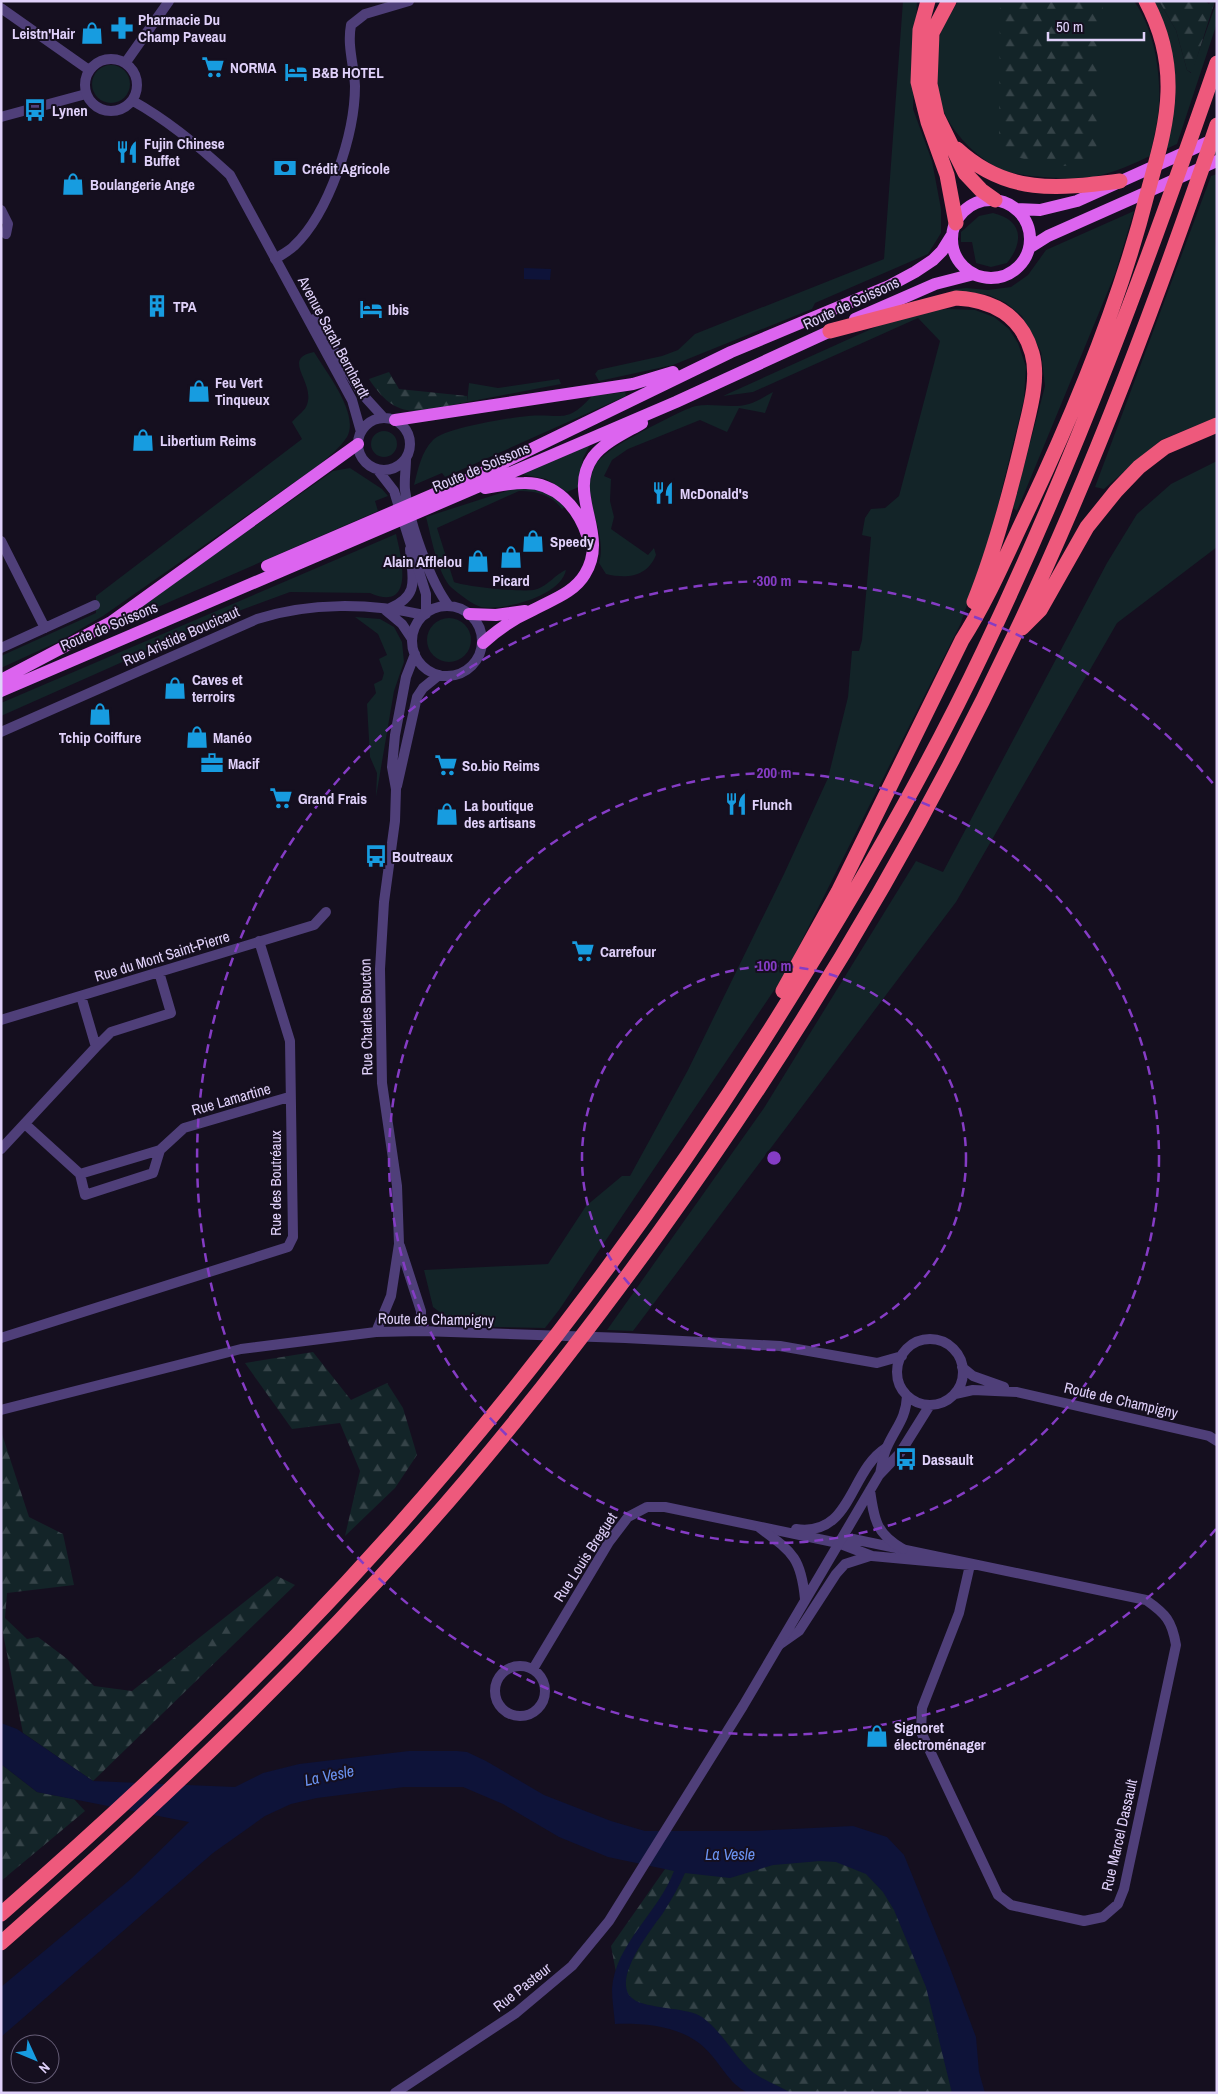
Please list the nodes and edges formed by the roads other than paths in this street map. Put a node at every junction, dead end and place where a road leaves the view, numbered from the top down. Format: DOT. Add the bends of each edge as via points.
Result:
graph roads {
  1 [pos="168,1"];
  2 [pos="408,1"];
  3 [pos="928,1"];
  4 [pos="949,1"];
  5 [pos="1146,1"];
  6 [pos="1,8"];
  7 [pos="126,62"];
  8 [pos="1217,63"];
  9 [pos="89,70"];
  10 [pos="86,94"];
  11 [pos="133,101"];
  12 [pos="1,117"];
  13 [pos="1217,125"];
  14 [pos="1217,138"];
  15 [pos="950,143"];
  16 [pos="1212,159"];
  17 [pos="1120,181"];
  18 [pos="995,200"];
  19 [pos="1016,209"];
  20 [pos="1,210"];
  21 [pos="954,229"];
  22 [pos="6,234"];
  23 [pos="1029,248"];
  24 [pos="275,259"];
  25 [pos="974,274"];
  26 [pos="830,331"];
  27 [pos="731,352"];
  28 [pos="676,402"];
  29 [pos="389,419"];
  30 [pos="1217,425"];
  31 [pos="360,438"];
  32 [pos="406,459"];
  33 [pos="377,469"];
  34 [pos="468,491"];
  35 [pos="434,500"];
  36 [pos="369,527"];
  37 [pos="1,541"];
  38 [pos="409,542"];
  39 [pos="590,564"];
  40 [pos="95,605"];
  41 [pos="449,606"];
  42 [pos="386,608"];
  43 [pos="533,609"];
  44 [pos="425,614"];
  45 [pos="469,614"];
  46 [pos="45,628"];
  47 [pos="1016,634"];
  48 [pos="412,639"];
  49 [pos="962,640"];
  50 [pos="482,643"];
  51 [pos="1,648"];
  52 [pos="415,654"];
  53 [pos="439,675"];
  54 [pos="1,681"];
  55 [pos="1,691"];
  56 [pos="1,732"];
  57 [pos="396,789"];
  58 [pos="326,912"];
  59 [pos="259,941"];
  60 [pos="159,972"];
  61 [pos="81,996"];
  62 [pos="1,1020"];
  63 [pos="96,1047"];
  64 [pos="754,1057"];
  65 [pos="290,1097"];
  66 [pos="25,1124"];
  67 [pos="1,1149"];
  68 [pos="160,1150"];
  69 [pos="80,1174"];
  70 [pos="399,1244"];
  71 [pos="421,1331"];
  72 [pos="376,1332"];
  73 [pos="1,1338"];
  74 [pos="902,1356"];
  75 [pos="877,1363"];
  76 [pos="962,1367"];
  77 [pos="897,1375"];
  78 [pos="1016,1392"];
  79 [pos="955,1394"];
  80 [pos="907,1396"];
  81 [pos="930,1405"];
  82 [pos="1,1410"];
  83 [pos="1217,1441"];
  84 [pos="886,1448"];
  85 [pos="880,1475"];
  86 [pos="870,1490"];
  87 [pos="760,1528"];
  88 [pos="838,1543"];
  89 [pos="903,1549"];
  90 [pos="872,1556"];
  91 [pos="970,1565"];
  92 [pos="805,1599"];
  93 [pos="778,1646"];
  94 [pos="533,1669"];
  95 [pos="1,1914"];
  96 [pos="1,1943"];
  97 [pos="395,2093"];
  1 -- 7 [label="street"];
  2 -- 24 [label="street" via="366,14 351,25 349,39 354,86 346,150 316,216 295,245"];
  3 -- 21 [label="highway" via="920,30 918,82 928,122 948,176"];
  4 -- 15 [label="highway" via="932,33 930,84 937,116"];
  5 -- 49 [label="highway" via="1159,28 1168,70 1168,92 1165,124 1135,240 1101,338 1043,478 979,614"];
  6 -- 9 [label="street"];
  7 -- 9 [label="street" via="106,59"];
  7 -- 11 [label="street" via="138,80"];
  8 -- 64 [label="highway" via="1116,344 1056,494 982,655 916,785 859,886"];
  9 -- 10 [label="street"];
  10 -- 11 [label="street" via="97,107 113,112"];
  10 -- 12 [label="street"];
  11 -- 24 [label="street, Avenue Sarah Bernhardt" via="201,148 230,175"];
  13 -- 16 [label="highway"];
  14 -- 17 [label="main road"];
  15 -- 17 [label="highway" via="970,162 1004,180 1053,187"];
  15 -- 18 [label="highway" via="971,181"];
  16 -- 23 [label="main road"];
  16 -- 47 [label="highway" via="1134,358"];
  17 -- 19 [label="main road" via="1077,201 1030,210"];
  18 -- 19 [label="main road"];
  18 -- 21 [label="main road" via="972,205 962,213"];
  19 -- 23 [label="main road" via="1030,233"];
  20 -- 22 [label="street" via="8,224"];
  21 -- 25 [label="main road" via="953,247 957,258"];
  21 -- 27 [label="main road, Route de Soissons" via="942,251 906,277"];
  23 -- 25 [label="main road" via="1026,257 1012,272 993,278"];
  24 -- 29 [label="street, Avenue Sarah Bernhardt" via="363,395"];
  24 -- 31 [label="street, Avenue Sarah Bernhardt" via="352,400"];
  25 -- 26 [label="main road, Route de Soissons" via="935,284"];
  26 -- 28 [label="main road, Route de Soissons"];
  26 -- 49 [label="highway" via="956,298 992,304 1008,314 1026,336 1033,355 1030,407 990,563"];
  27 -- 29 [label="main road" via="633,384"];
  27 -- 35 [label="main road, Route de Soissons"];
  28 -- 34 [label="main road, Route de Soissons"];
  28 -- 39 [label="main road" via="607,444 592,457 583,495 594,541"];
  29 -- 31 [label="street" via="367,424"];
  29 -- 32 [label="street" via="402,425 410,441"];
  30 -- 47 [label="highway" via="1165,447 1139,467 1087,527 1040,610"];
  31 -- 33 [label="street" via="363,460"];
  31 -- 54 [label="main road" via="111,622"];
  32 -- 33 [label="street" via="393,468"];
  32 -- 41 [label="street" via="407,498 418,539 438,590"];
  33 -- 38 [label="street" via="394,491"];
  34 -- 35 [label="main road, Route de Soissons"];
  34 -- 39 [label="main road" via="524,483 552,488 571,504 584,527"];
  35 -- 36 [label="main road, Route de Soissons"];
  36 -- 54 [label="main road, Route de Soissons"];
  36 -- 55 [label="main road, Route de Soissons"];
  37 -- 46 [label="street"];
  38 -- 42 [label="street" via="411,592 407,599"];
  38 -- 44 [label="street" via="426,594"];
  39 -- 43 [label="main road" via="585,575 569,591"];
  40 -- 46 [label="street"];
  41 -- 44 [label="street"];
  41 -- 45 [label="street"];
  42 -- 44 [label="street, Rue Aristide Boucicaut"];
  42 -- 48 [label="street"];
  42 -- 56 [label="street, Rue Aristide Boucicaut" via="297,609 257,619"];
  43 -- 45 [label="main road" via="496,615"];
  43 -- 50 [label="main road"];
  44 -- 48 [label="street"];
  45 -- 50 [label="street" via="478,624"];
  46 -- 51 [label="street"];
  47 -- 96 [label="highway" via="888,880 808,1014 711,1160 560,1366 418,1536 320,1642 130,1829"];
  48 -- 52 [label="street"];
  49 -- 64 [label="highway" via="838,892 780,996"];
  50 -- 53 [label="street" via="480,655 467,670 449,676"];
  52 -- 53 [label="street" via="424,668"];
  52 -- 57 [label="street, Rue Charles Boucton" via="406,677 395,735 392,766"];
  53 -- 57 [label="street, Rue Charles Boucton" via="417,697"];
  57 -- 70 [label="street, Rue Charles Boucton" via="380,968 382,1083 397,1186"];
  58 -- 59 [label="street, Rue du Mont Saint-Pierre" via="314,924"];
  59 -- 60 [label="street, Rue du Mont Saint-Pierre"];
  59 -- 65 [label="street, Rue des Boutréaux" via="290,1041"];
  60 -- 61 [label="street, Rue du Mont Saint-Pierre"];
  60 -- 63 [label="street" via="171,1013 111,1032"];
  61 -- 62 [label="street, Rue du Mont Saint-Pierre"];
  61 -- 63 [label="street"];
  63 -- 66 [label="street"];
  64 -- 95 [label="highway" via="594,1287 487,1423 399,1525 298,1634 203,1729 110,1818"];
  65 -- 68 [label="street, Rue Lamartine" via="184,1128"];
  65 -- 73 [label="street, Rue des Boutréaux" via="292,1237 288,1247"];
  66 -- 67 [label="street"];
  66 -- 69 [label="street, Rue Lamartine"];
  68 -- 69 [label="street, Rue Lamartine"];
  68 -- 69 [label="street, Rue Lamartine" via="153,1173 85,1196"];
  70 -- 71 [label="street, Rue Charles Boucton" via="422,1311"];
  70 -- 72 [label="street, Rue Charles Boucton" via="391,1296"];
  71 -- 72 [label="street, Route de Champigny"];
  71 -- 75 [label="street, Route de Champigny" via="780,1346"];
  72 -- 82 [label="street, Route de Champigny" via="241,1349"];
  74 -- 75 [label="street, Route de Champigny"];
  74 -- 76 [label="street" via="906,1349 920,1341 936,1340 957,1353"];
  74 -- 77 [label="street"];
  75 -- 77 [label="street, Route de Champigny"];
  76 -- 78 [label="street, Route de Champigny" via="973,1376"];
  76 -- 79 [label="street" via="961,1382"];
  77 -- 80 [label="street"];
  78 -- 79 [label="street, Route de Champigny" via="973,1390"];
  78 -- 83 [label="street, Route de Champigny" via="1209,1436"];
  79 -- 81 [label="street" via="939,1404"];
  80 -- 81 [label="street"];
  80 -- 84 [label="street" via="900,1425"];
  81 -- 85 [label="street" via="900,1453"];
  84 -- 85 [label="street"];
  84 -- 87 [label="street" via="874,1456 834,1521 812,1530"];
  85 -- 86 [label="street, Rue Pasteur"];
  86 -- 88 [label="street, Rue Pasteur"];
  86 -- 89 [label="street" via="876,1523 890,1541"];
  87 -- 88 [label="street, Rue Louis Breguet"];
  87 -- 92 [label="street" via="790,1550 803,1577"];
  87 -- 94 [label="street, Rue Louis Breguet" via="665,1507 647,1507 628,1517 609,1542"];
  88 -- 89 [label="street, Rue Marcel Dassault" via="853,1539"];
  88 -- 90 [label="street, Rue Marcel Dassault"];
  88 -- 92 [label="street, Rue Pasteur"];
  89 -- 91 [label="street, Rue Marcel Dassault"];
  90 -- 91 [label="street, Rue Marcel Dassault"];
  90 -- 93 [label="street" via="845,1564 800,1631"];
  91 -- 91 [label="street, Rue Marcel Dassault" via="959,1613 922,1708 921,1732 998,1895 1012,1906 1084,1921 1103,1918 1118,1904 1124,1889 1176,1645 1173,1626 1146,1600"];
  92 -- 93 [label="street, Rue Pasteur"];
  93 -- 97 [label="street, Rue Pasteur" via="609,1921 572,1966 516,2013"];
  94 -- 94 [label="street" via="517,1665 502,1672 497,1679 498,1703 511,1714 535,1712 545,1698 544,1681"];
}
